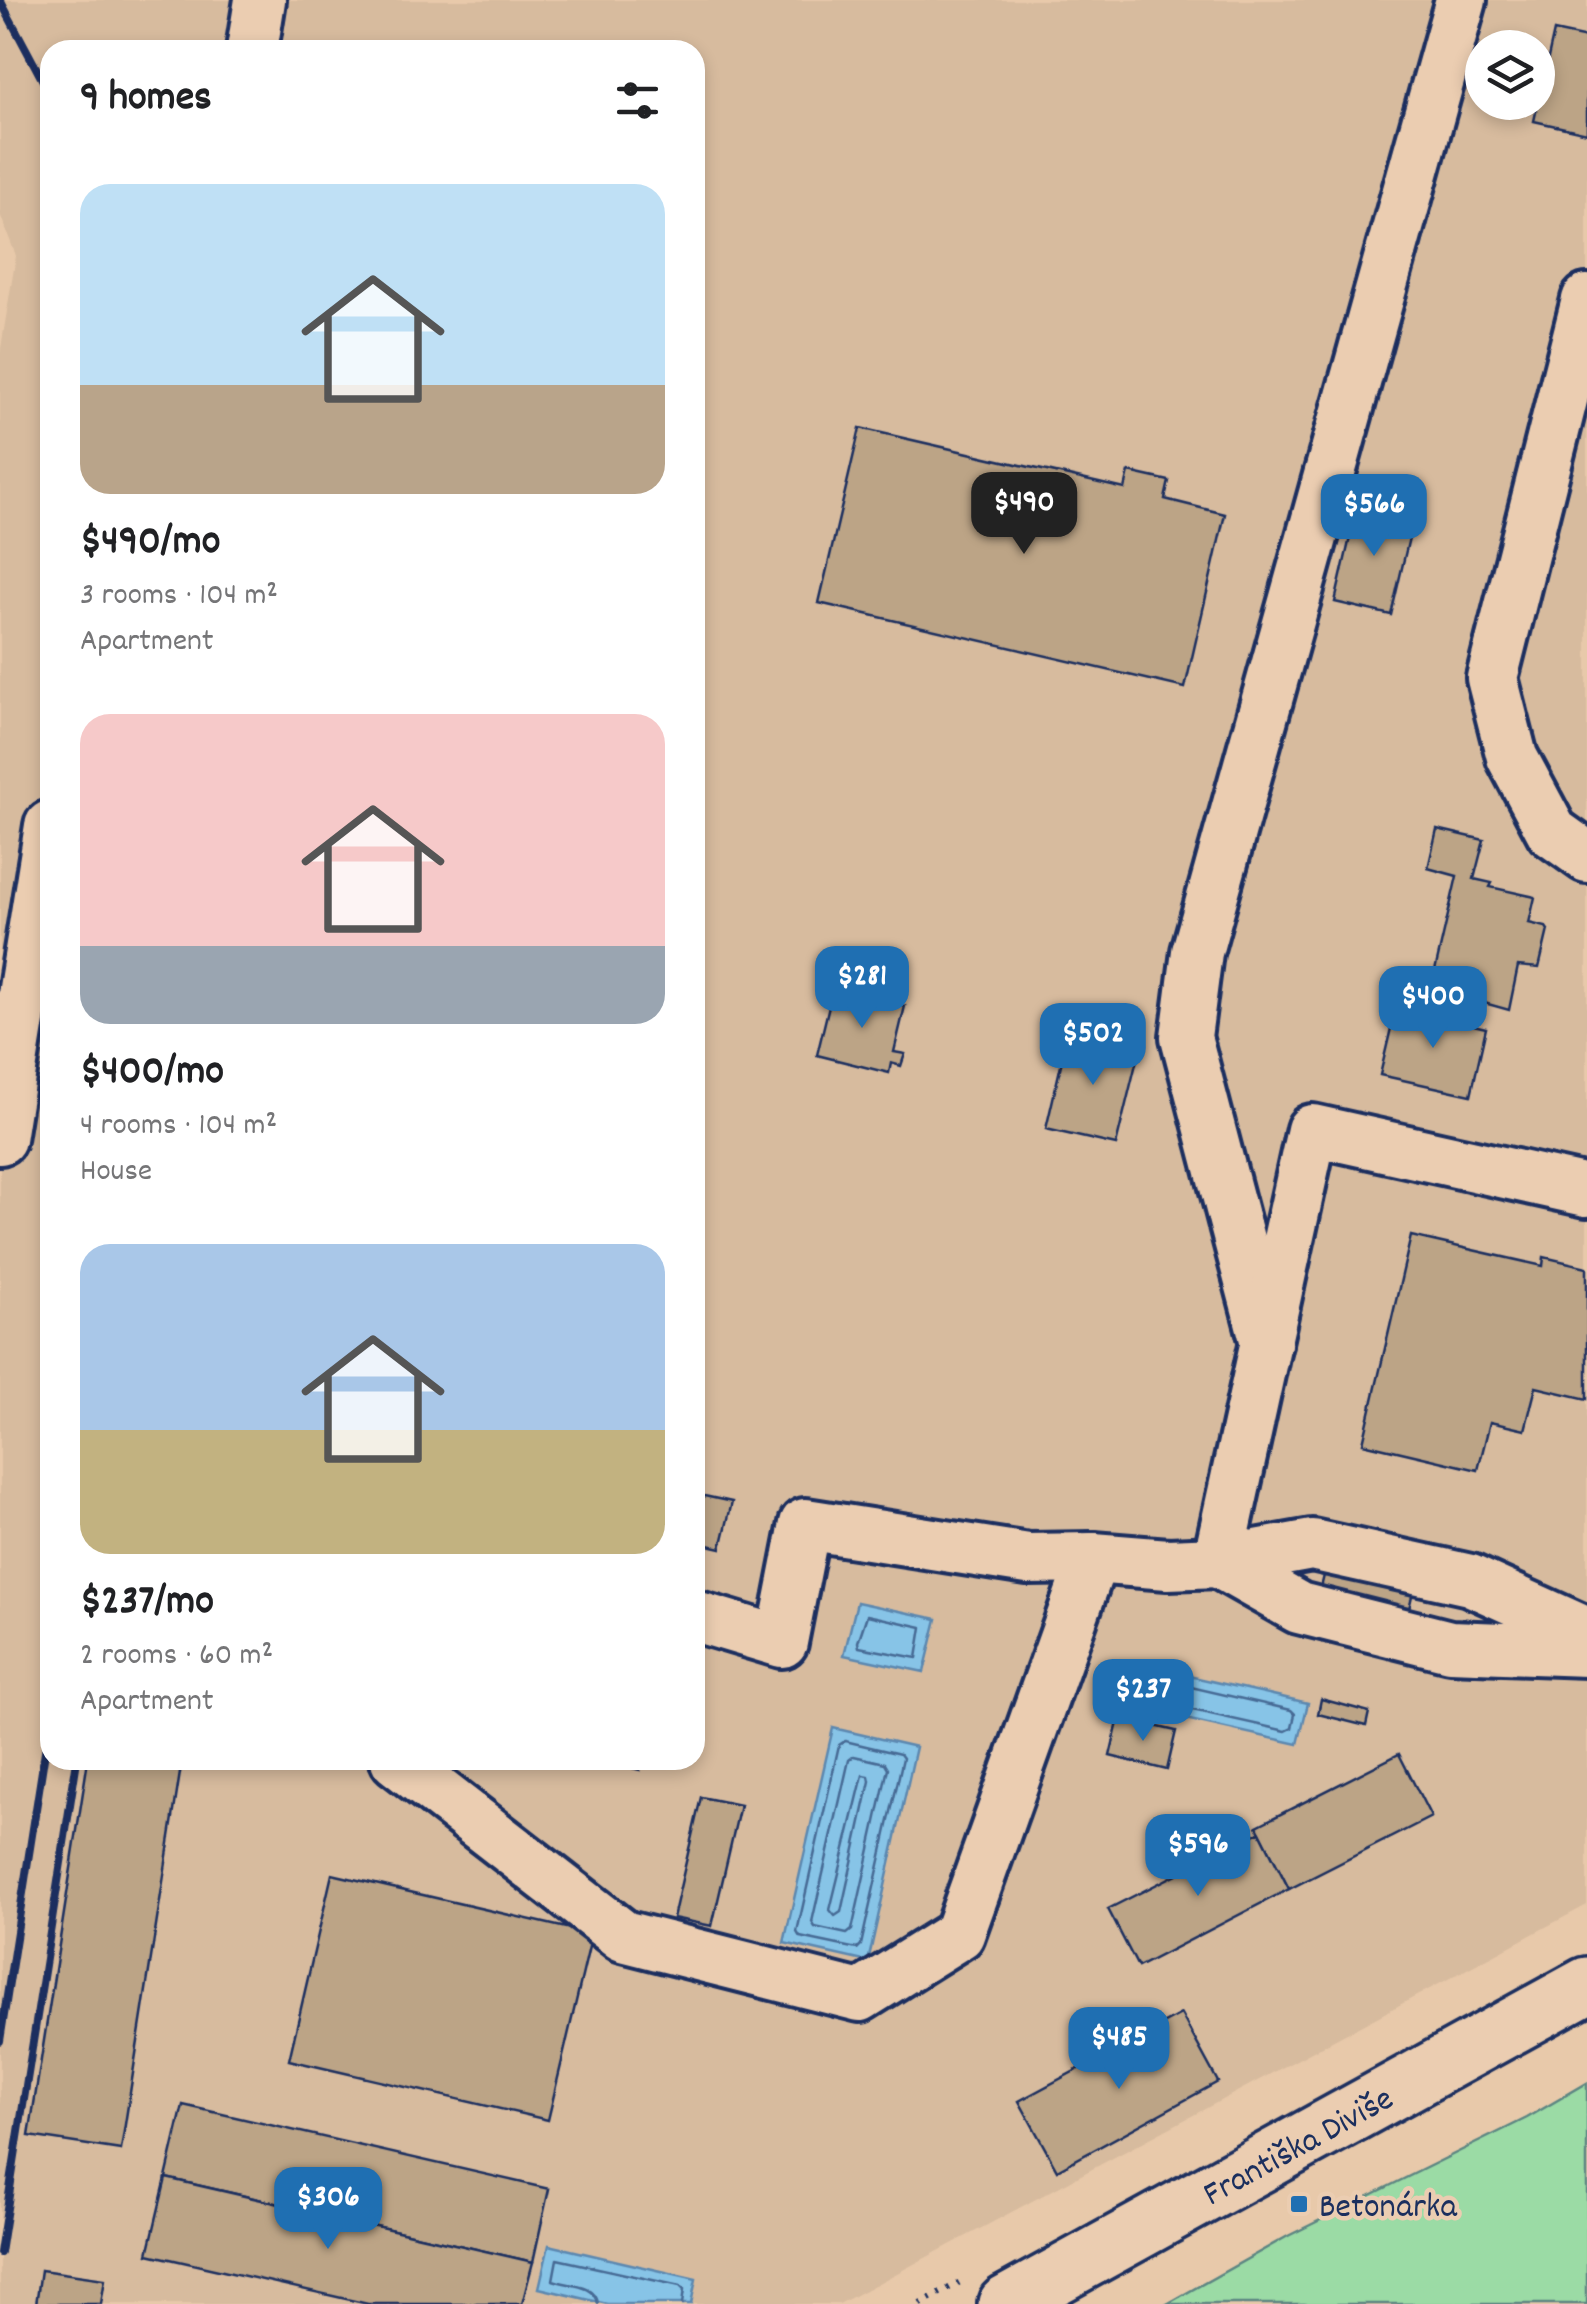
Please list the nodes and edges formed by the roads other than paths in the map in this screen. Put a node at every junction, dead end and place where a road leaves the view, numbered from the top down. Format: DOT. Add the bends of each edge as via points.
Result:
graph roads {
  1 [pos="260,0"];
  2 [pos="1461,0"];
  3 [pos="254,40"];
  4 [pos="1587,300"];
  5 [pos="1587,857"];
  6 [pos="40,889"];
  7 [pos="0,1139"];
  8 [pos="1587,1191"];
  9 [pos="1266,1343"];
  10 [pos="1092,1558"];
  11 [pos="1218,1562"];
  12 [pos="705,1619"];
  13 [pos="1587,1633"];
  14 [pos="1587,1651"];
  15 [pos="409,1770"];
  16 [pos="1587,1985"];
  17 [pos="1006,2304"];
  1 -- 3 [label="lane"];
  2 -- 9 [label="lane" via="1197,952 1186,1037"];
  4 -- 5 [label="lane" via="1492,678 1512,757 1552,832"];
  6 -- 7 [label="lane"];
  8 -- 9 [label="lane" via="1312,1130"];
  9 -- 11 [label="lane"];
  10 -- 11 [label="lane"];
  10 -- 12 [label="lane" via="1028,1559 804,1524 782,1642"];
  10 -- 15 [label="lane" via="958,1934 860,1996 623,1936"];
  11 -- 13 [label="lane" via="1312,1545 1470,1580"];
  11 -- 14 [label="lane" via="1299,1608 1450,1646"];
  16 -- 17 [label="main road, Františka Diviše"];
}
